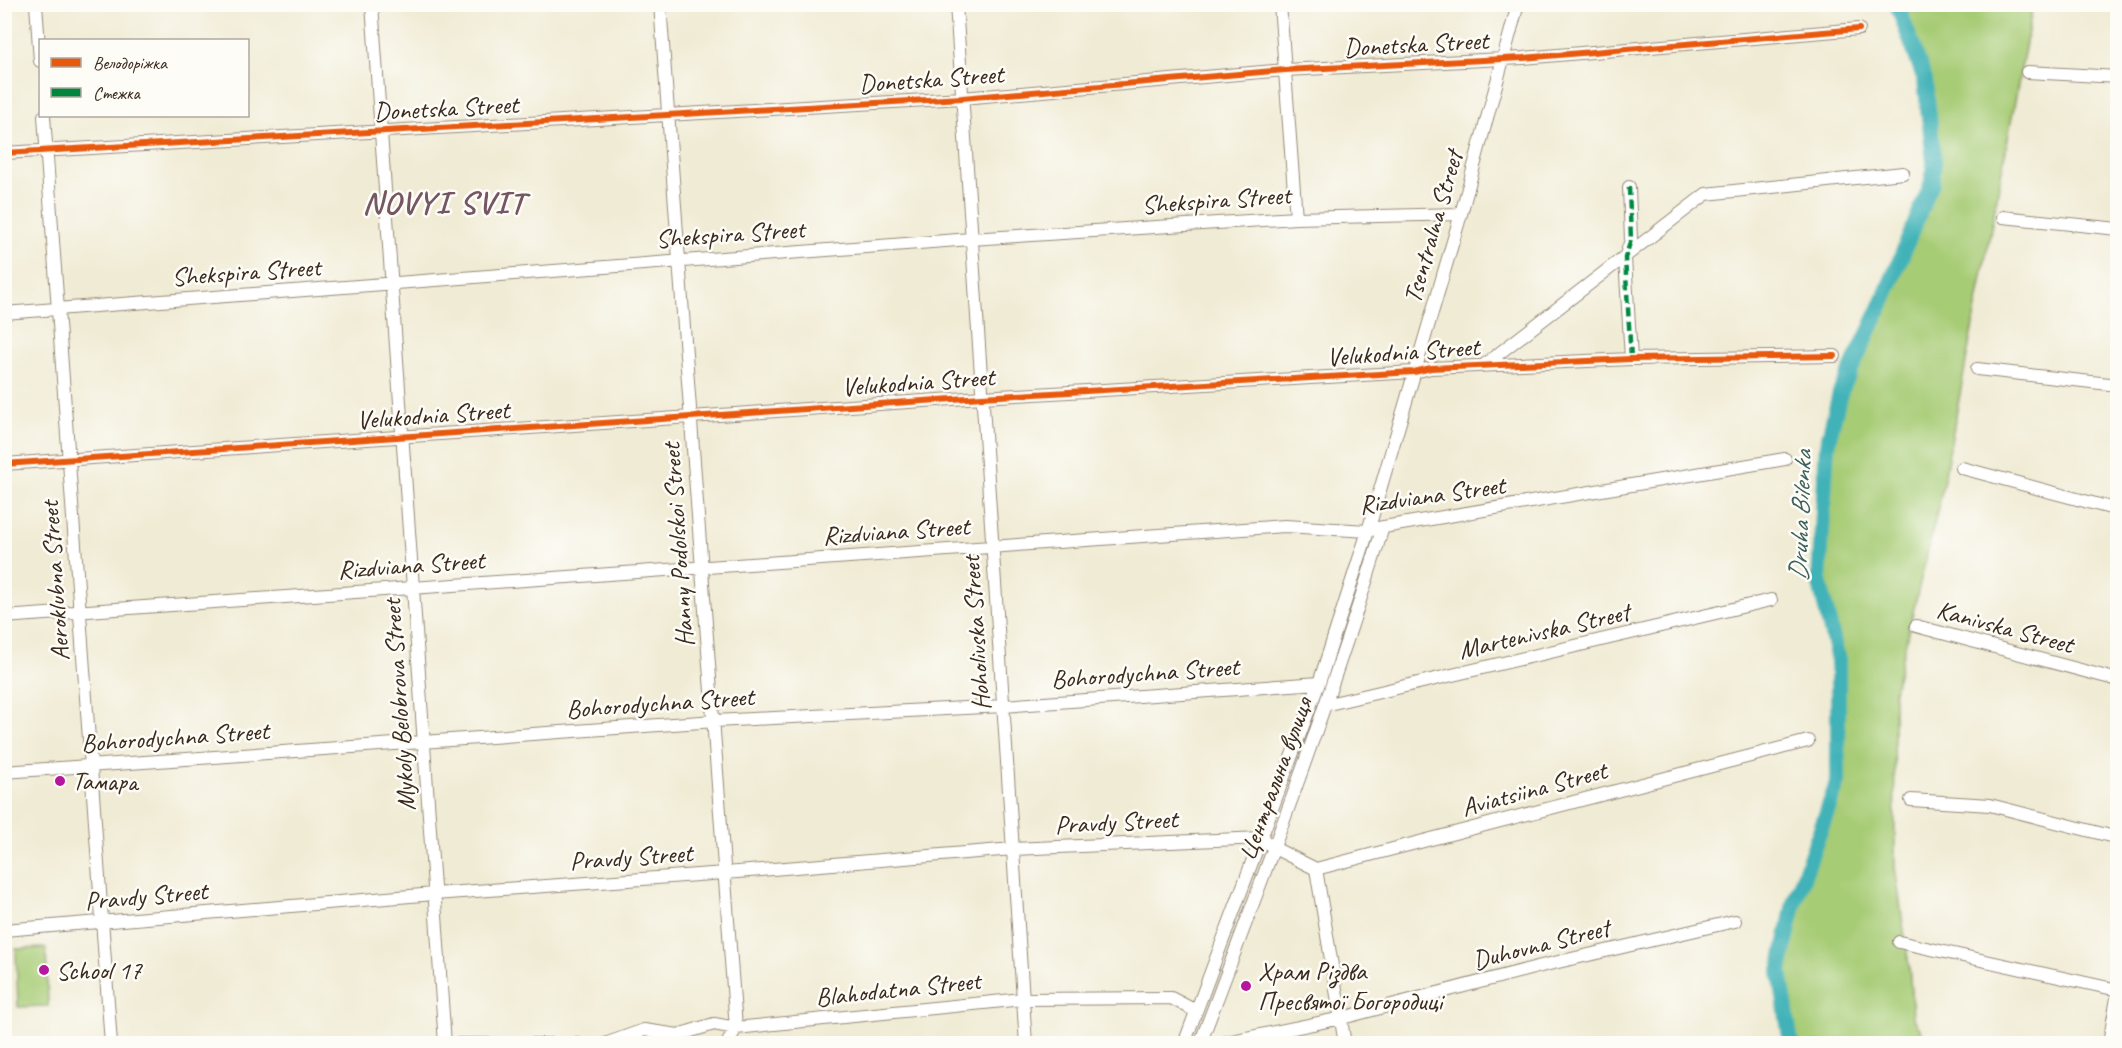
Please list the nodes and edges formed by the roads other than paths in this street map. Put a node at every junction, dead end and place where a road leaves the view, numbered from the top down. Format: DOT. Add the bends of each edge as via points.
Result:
graph roads {
  1 [pos="36,4"];
  2 [pos="372,4"];
  3 [pos="660,4"];
  4 [pos="956,4"];
  5 [pos="1280,4"];
  6 [pos="1518,4"];
  7 [pos="1860,29"];
  8 [pos="39,47"];
  9 [pos="1504,58"];
  10 [pos="1285,70"];
  11 [pos="2027,72"];
  12 [pos="2118,77"];
  13 [pos="962,98"];
  14 [pos="669,114"];
  15 [pos="44,117"];
  16 [pos="381,131"];
  17 [pos="47,150"];
  18 [pos="4,153"];
  19 [pos="1903,172"];
  20 [pos="1629,187"];
  21 [pos="1461,214"];
  22 [pos="2003,217"];
  23 [pos="1296,218"];
  24 [pos="2118,229"];
  25 [pos="971,238"];
  26 [pos="1626,258"];
  27 [pos="680,261"];
  28 [pos="392,283"];
  29 [pos="58,309"];
  30 [pos="4,313"];
  31 [pos="1835,356"];
  32 [pos="1631,359"];
  33 [pos="1484,365"];
  34 [pos="1977,369"];
  35 [pos="1414,372"];
  36 [pos="2118,385"];
  37 [pos="982,397"];
  38 [pos="691,417"];
  39 [pos="402,436"];
  40 [pos="69,459"];
  41 [pos="1785,459"];
  42 [pos="4,464"];
  43 [pos="1962,468"];
  44 [pos="2118,510"];
  45 [pos="1383,527"];
  46 [pos="1368,531"];
  47 [pos="992,547"];
  48 [pos="702,567"];
  49 [pos="413,588"];
  50 [pos="1771,600"];
  51 [pos="80,611"];
  52 [pos="4,617"];
  53 [pos="1916,626"];
  54 [pos="2118,680"];
  55 [pos="1319,683"];
  56 [pos="1328,700"];
  57 [pos="1003,706"];
  58 [pos="714,722"];
  59 [pos="1808,741"];
  60 [pos="424,742"];
  61 [pos="91,766"];
  62 [pos="4,772"];
  63 [pos="1911,800"];
  64 [pos="1262,838"];
  65 [pos="2118,838"];
  66 [pos="1274,848"];
  67 [pos="1013,849"];
  68 [pos="1316,869"];
  69 [pos="725,873"];
  70 [pos="434,894"];
  71 [pos="1735,921"];
  72 [pos="103,923"];
  73 [pos="4,930"];
  74 [pos="1899,942"];
  75 [pos="2118,991"];
  76 [pos="1023,999"];
  77 [pos="1196,1011"];
  78 [pos="1341,1018"];
  79 [pos="736,1028"];
  80 [pos="445,1043"];
  81 [pos="1202,1043"];
  82 [pos="111,1044"];
  83 [pos="436,1044"];
  84 [pos="578,1044"];
  85 [pos="605,1044"];
  86 [pos="727,1044"];
  87 [pos="1026,1044"];
  88 [pos="1184,1044"];
  89 [pos="1217,1044"];
  90 [pos="1345,1044"];
  91 [pos="2109,1044"];
  1 -- 8 [label="street"];
  2 -- 16 [label="street, Mykoly Belobrova Street"];
  3 -- 14 [label="street, Hanny Podolskoi Street"];
  4 -- 13 [label="street, Hoholivska Street"];
  5 -- 10 [label="street"];
  6 -- 9 [label="street, Tsentralna Street"];
  7 -- 9 [label="street, Donetska Street"];
  9 -- 10 [label="street, Donetska Street"];
  9 -- 21 [label="street, Tsentralna Street"];
  10 -- 13 [label="street, Donetska Street"];
  10 -- 23 [label="street"];
  11 -- 12 [label="street"];
  13 -- 14 [label="street, Donetska Street"];
  13 -- 25 [label="street, Hoholivska Street"];
  14 -- 16 [label="street, Donetska Street"];
  14 -- 27 [label="street, Hanny Podolskoi Street"];
  15 -- 17 [label="street, Aeroklubna Street"];
  16 -- 17 [label="street, Donetska Street"];
  16 -- 28 [label="street, Mykoly Belobrova Street"];
  17 -- 18 [label="street, Donetska Street"];
  17 -- 29 [label="street, Aeroklubna Street"];
  19 -- 26 [label="street" via="1706,194"];
  20 -- 26 [label="street" via="1631,240"];
  21 -- 23 [label="street, Shekspira Street"];
  21 -- 35 [label="street, Tsentralna Street"];
  22 -- 24 [label="street"];
  23 -- 25 [label="street, Shekspira Street"];
  25 -- 27 [label="street, Shekspira Street"];
  25 -- 37 [label="street, Hoholivska Street"];
  26 -- 32 [label="street"];
  26 -- 33 [label="street"];
  27 -- 28 [label="street, Shekspira Street"];
  27 -- 38 [label="street, Hanny Podolskoi Street"];
  28 -- 29 [label="street, Shekspira Street"];
  28 -- 39 [label="street, Mykoly Belobrova Street"];
  29 -- 30 [label="street, Shekspira Street"];
  29 -- 40 [label="street, Aeroklubna Street"];
  31 -- 32 [label="street, Velukodnia Street"];
  32 -- 33 [label="street, Velukodnia Street"];
  33 -- 35 [label="street, Velukodnia Street"];
  34 -- 36 [label="street"];
  35 -- 37 [label="street, Velukodnia Street"];
  35 -- 46 [label="street, Tsentralna Street"];
  37 -- 38 [label="street, Velukodnia Street"];
  37 -- 47 [label="street, Hoholivska Street"];
  38 -- 39 [label="street, Velukodnia Street"];
  38 -- 48 [label="street, Hanny Podolskoi Street"];
  39 -- 40 [label="street, Velukodnia Street"];
  39 -- 49 [label="street, Mykoly Belobrova Street"];
  40 -- 42 [label="street, Velukodnia Street"];
  40 -- 51 [label="street, Aeroklubna Street"];
  41 -- 45 [label="street, Rizdviana Street"];
  43 -- 44 [label="street"];
  45 -- 46 [label="street, Rizdviana Street"];
  45 -- 56 [label="street, Центральна вулиця"];
  46 -- 47 [label="street, Rizdviana Street" via="1285,526"];
  46 -- 55 [label="street, Центральна вулиця"];
  47 -- 48 [label="street, Rizdviana Street"];
  47 -- 57 [label="street, Hoholivska Street"];
  48 -- 49 [label="street, Rizdviana Street"];
  48 -- 58 [label="street, Hanny Podolskoi Street"];
  49 -- 51 [label="street, Rizdviana Street"];
  49 -- 60 [label="street, Mykoly Belobrova Street"];
  50 -- 56 [label="street, Martenivska Street" via="1333,704"];
  51 -- 52 [label="street, Rizdviana Street"];
  51 -- 61 [label="street, Aeroklubna Street"];
  53 -- 54 [label="street, Kanivska Street"];
  55 -- 57 [label="street, Bohorodychna Street"];
  55 -- 64 [label="street, Центральна вулиця"];
  56 -- 66 [label="street, Центральна вулиця"];
  57 -- 58 [label="street, Bohorodychna Street"];
  57 -- 67 [label="street, Hoholivska Street"];
  58 -- 60 [label="street, Bohorodychna Street"];
  58 -- 69 [label="street, Hanny Podolskoi Street"];
  59 -- 68 [label="street, Aviatsiina Street"];
  60 -- 61 [label="street, Bohorodychna Street"];
  60 -- 70 [label="street, Mykoly Belobrova Street"];
  61 -- 62 [label="street, Bohorodychna Street"];
  61 -- 72 [label="street, Aeroklubna Street"];
  63 -- 65 [label="street" via="1990,805"];
  64 -- 66 [label="street"];
  64 -- 67 [label="street, Pravdy Street"];
  64 -- 77 [label="street, Центральна вулиця"];
  66 -- 68 [label="street"];
  66 -- 81 [label="street, Центральна вулиця"];
  67 -- 69 [label="street, Pravdy Street"];
  67 -- 76 [label="street, Hoholivska Street"];
  68 -- 78 [label="street"];
  69 -- 70 [label="street, Pravdy Street"];
  69 -- 79 [label="street, Hanny Podolskoi Street"];
  70 -- 72 [label="street, Pravdy Street"];
  70 -- 80 [label="street, Mykoly Belobrova Street"];
  71 -- 78 [label="street, Duhovna Street"];
  72 -- 73 [label="street, Pravdy Street"];
  72 -- 82 [label="street, Aeroklubna Street"];
  74 -- 75 [label="street"];
  75 -- 91 [label="street"];
  76 -- 77 [label="street, Blahodatna Street" via="1171,998"];
  76 -- 79 [label="street, Blahodatna Street"];
  76 -- 87 [label="street, Hoholivska Street"];
  77 -- 88 [label="street, Центральна вулиця"];
  78 -- 89 [label="street, Duhovna Street"];
  78 -- 90 [label="street"];
  79 -- 85 [label="street, Blahodatna Street" via="714,1024 678,1035 644,1030"];
  79 -- 86 [label="street"];
  80 -- 83 [label="street"];
  80 -- 84 [label="street"];
}
